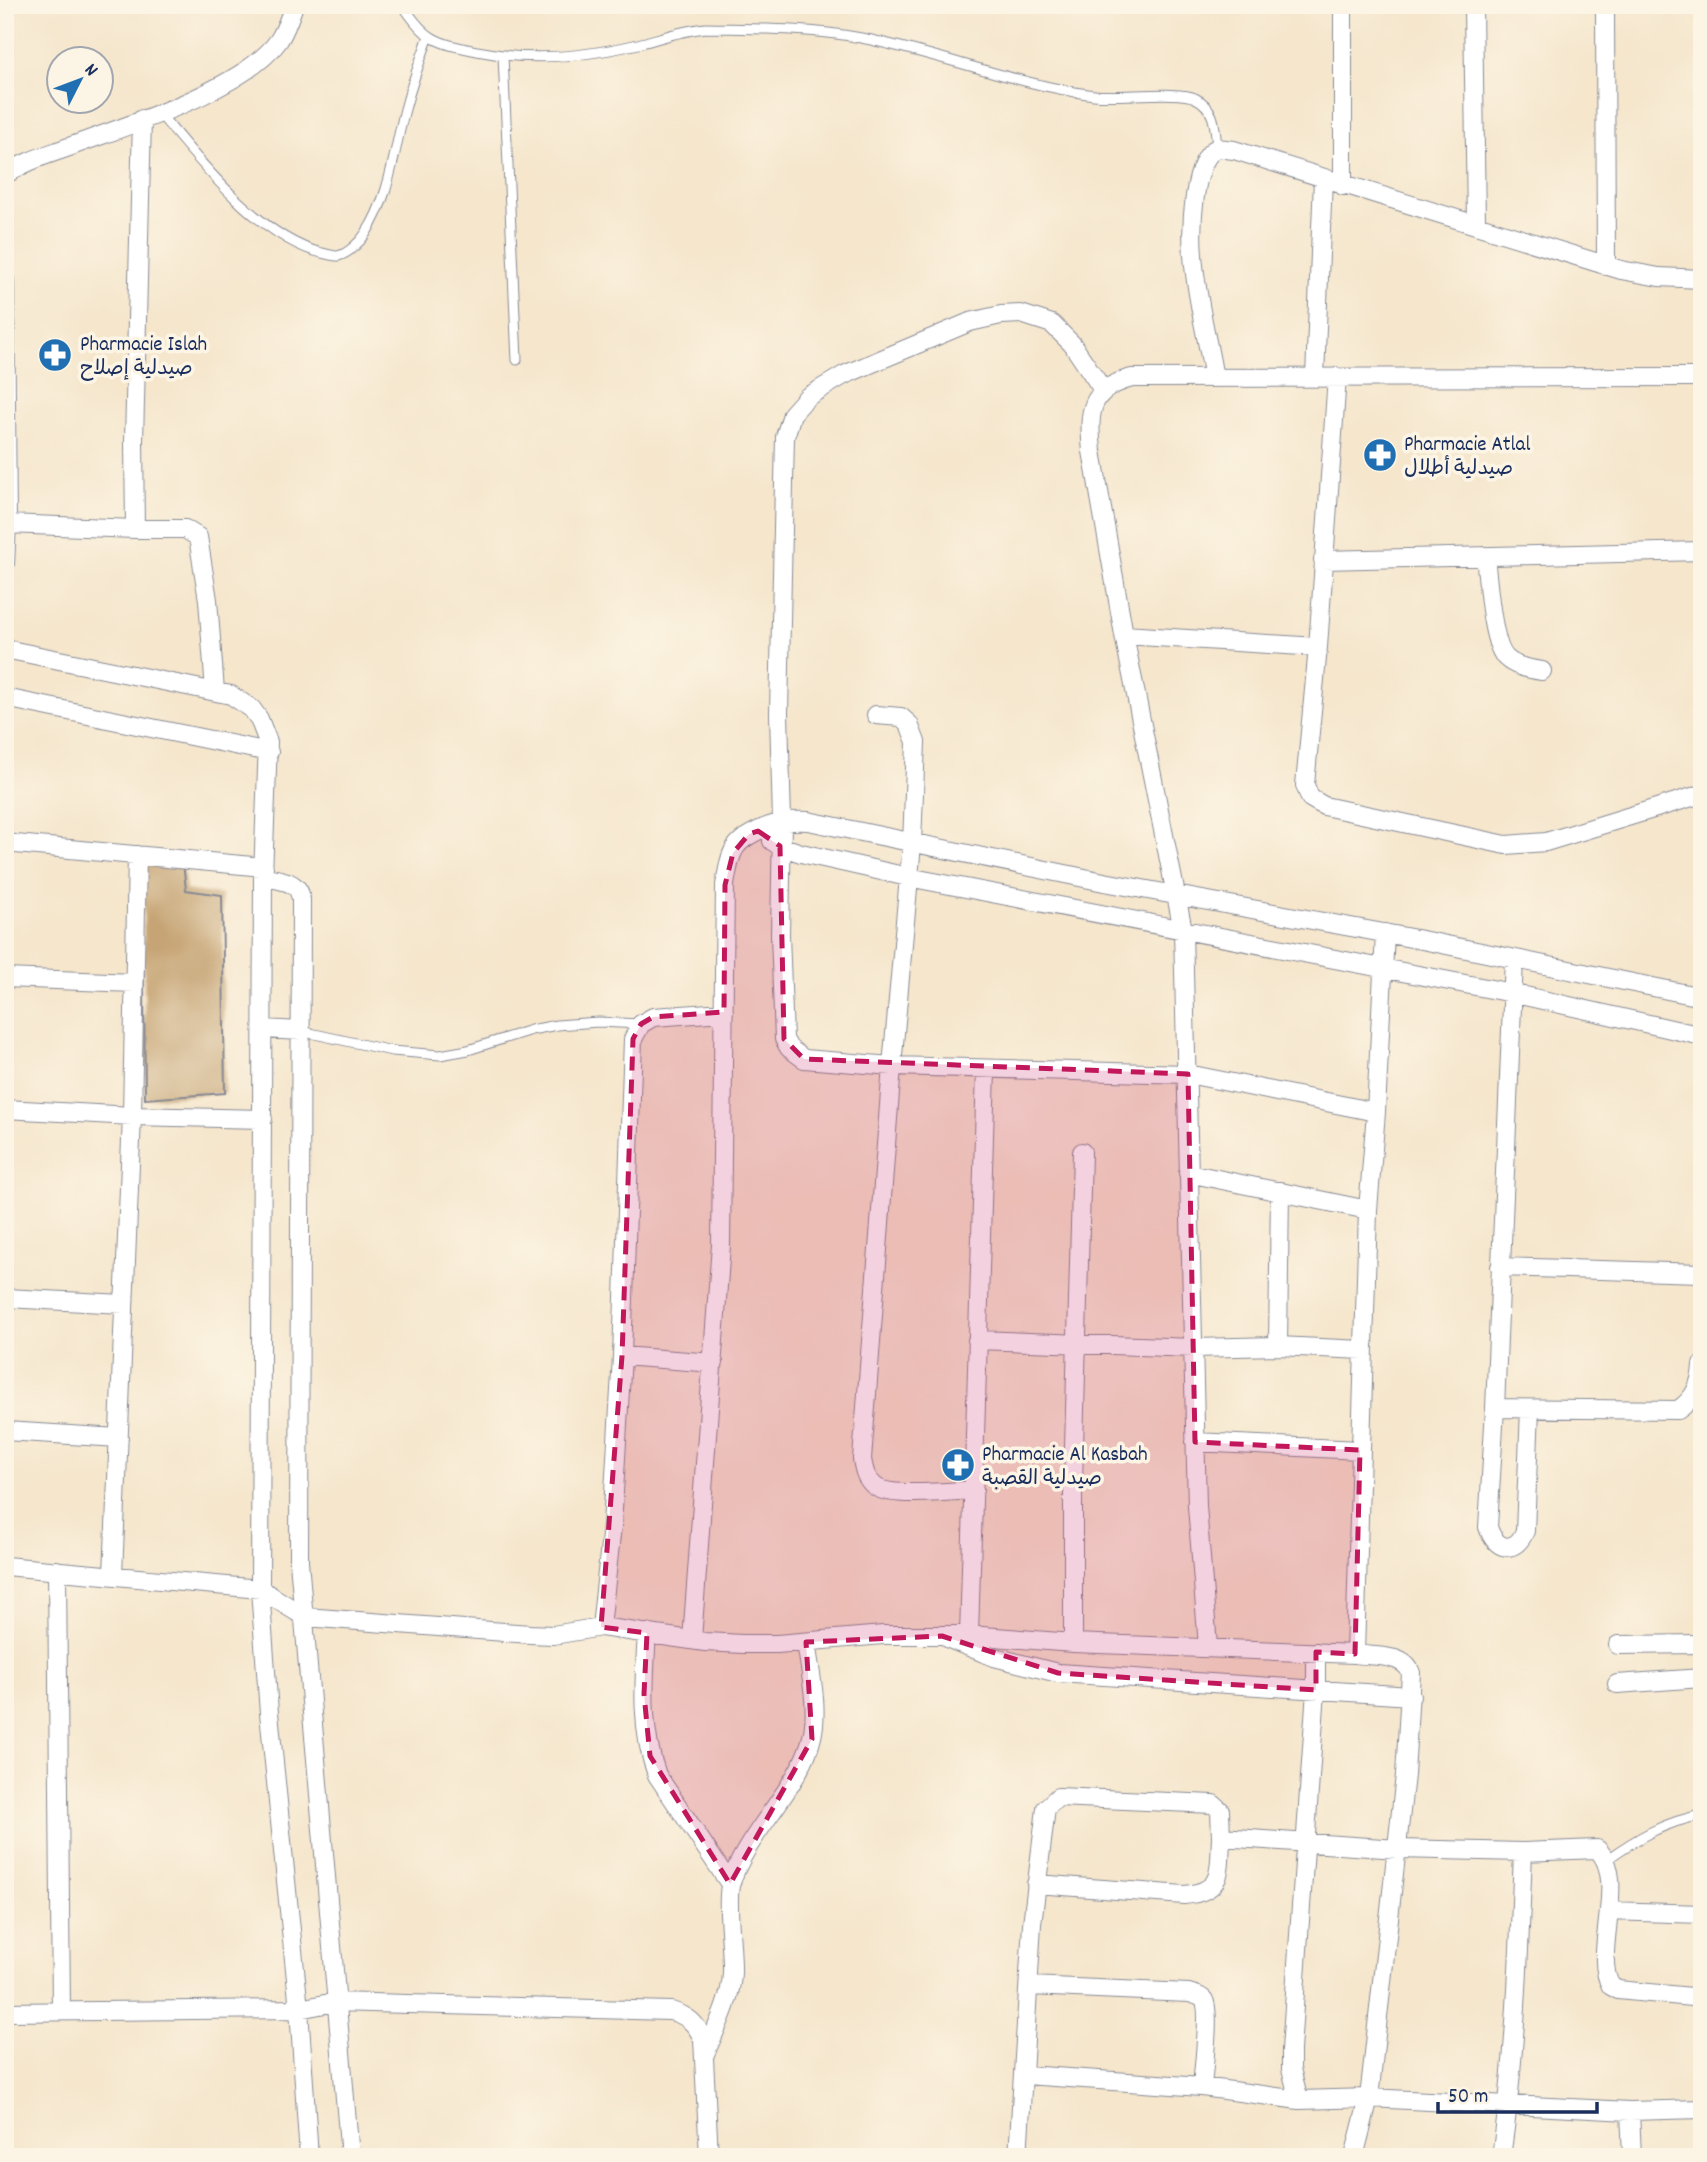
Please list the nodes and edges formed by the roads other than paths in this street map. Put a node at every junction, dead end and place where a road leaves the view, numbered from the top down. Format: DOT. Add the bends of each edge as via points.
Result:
graph roads {
  1 [pos="294,5"];
  2 [pos="403,5"];
  3 [pos="1343,5"];
  4 [pos="1473,5"];
  5 [pos="1605,5"];
  6 [pos="429,36"];
  7 [pos="503,56"];
  8 [pos="160,114"];
  9 [pos="142,120"];
  10 [pos="1217,148"];
  11 [pos="5,175"];
  12 [pos="1323,178"];
  13 [pos="1343,186"];
  14 [pos="1476,224"];
  15 [pos="1606,266"];
  16 [pos="1702,279"];
  17 [pos="5,281"];
  18 [pos="517,360"];
  19 [pos="1315,377"];
  20 [pos="1337,377"];
  21 [pos="1702,377"];
  22 [pos="1214,378"];
  23 [pos="1103,390"];
  24 [pos="6,478"];
  25 [pos="8,524"];
  26 [pos="135,529"];
  27 [pos="1702,551"];
  28 [pos="1485,556"];
  29 [pos="1323,560"];
  30 [pos="5,565"];
  31 [pos="1124,635"];
  32 [pos="1318,647"];
  33 [pos="5,649"];
  34 [pos="1542,671"];
  35 [pos="215,691"];
  36 [pos="5,698"];
  37 [pos="876,715"];
  38 [pos="269,752"];
  39 [pos="1702,794"];
  40 [pos="782,821"];
  41 [pos="758,831"];
  42 [pos="5,843"];
  43 [pos="912,844"];
  44 [pos="780,846"];
  45 [pos="137,855"];
  46 [pos="263,872"];
  47 [pos="908,877"];
  48 [pos="1178,897"];
  49 [pos="1184,930"];
  50 [pos="1385,933"];
  51 [pos="1514,959"];
  52 [pos="1382,968"];
  53 [pos="5,978"];
  54 [pos="134,983"];
  55 [pos="1512,993"];
  56 [pos="1702,997"];
  57 [pos="724,1012"];
  58 [pos="641,1024"];
  59 [pos="263,1029"];
  60 [pos="301,1031"];
  61 [pos="1702,1036"];
  62 [pos="892,1066"];
  63 [pos="986,1070"];
  64 [pos="1188,1074"];
  65 [pos="5,1109"];
  66 [pos="1376,1112"];
  67 [pos="132,1116"];
  68 [pos="262,1119"];
  69 [pos="1082,1152"];
  70 [pos="1188,1173"];
  71 [pos="1280,1191"];
  72 [pos="1367,1210"];
  73 [pos="1500,1267"];
  74 [pos="1702,1273"];
  75 [pos="5,1298"];
  76 [pos="124,1304"];
  77 [pos="977,1340"];
  78 [pos="1076,1345"];
  79 [pos="1278,1346"];
  80 [pos="1194,1348"];
  81 [pos="1363,1350"];
  82 [pos="622,1356"];
  83 [pos="714,1363"];
  84 [pos="1702,1365"];
  85 [pos="1697,1399"];
  86 [pos="1495,1408"];
  87 [pos="1530,1409"];
  88 [pos="5,1431"];
  89 [pos="118,1438"];
  90 [pos="1195,1442"];
  91 [pos="1360,1450"];
  92 [pos="974,1490"];
  93 [pos="5,1566"];
  94 [pos="57,1570"];
  95 [pos="113,1575"];
  96 [pos="260,1589"];
  97 [pos="305,1617"];
  98 [pos="601,1628"];
  99 [pos="647,1633"];
  100 [pos="969,1635"];
  101 [pos="942,1636"];
  102 [pos="692,1640"];
  103 [pos="806,1642"];
  104 [pos="1073,1643"];
  105 [pos="1702,1644"];
  106 [pos="1618,1645"];
  107 [pos="1208,1647"];
  108 [pos="1315,1652"];
  109 [pos="1355,1654"];
  110 [pos="1702,1678"];
  111 [pos="1617,1684"];
  112 [pos="1316,1690"];
  113 [pos="1411,1696"];
  114 [pos="1702,1815"];
  115 [pos="1220,1837"];
  116 [pos="1306,1842"];
  117 [pos="1398,1849"];
  118 [pos="1523,1852"];
  119 [pos="1606,1860"];
  120 [pos="730,1884"];
  121 [pos="1036,1884"];
  122 [pos="1609,1911"];
  123 [pos="1702,1914"];
  124 [pos="1029,1986"];
  125 [pos="1702,1998"];
  126 [pos="335,2002"];
  127 [pos="299,2009"];
  128 [pos="61,2011"];
  129 [pos="5,2012"];
  130 [pos="705,2054"];
  131 [pos="1025,2075"];
  132 [pos="1202,2087"];
  133 [pos="1370,2098"];
  134 [pos="1299,2099"];
  135 [pos="1509,2106"];
  136 [pos="1702,2109"];
  137 [pos="1630,2111"];
  138 [pos="309,2157"];
  139 [pos="350,2157"];
  140 [pos="709,2157"];
  141 [pos="1018,2157"];
  142 [pos="1354,2157"];
  143 [pos="1502,2157"];
  144 [pos="1632,2157"];
  1 -- 8 [label="street" via="278,40 246,70"];
  2 -- 6 [label="lane"];
  3 -- 13 [label="street"];
  4 -- 14 [label="street"];
  5 -- 15 [label="street"];
  6 -- 7 [label="lane" via="451,46"];
  6 -- 8 [label="lane" via="378,211 365,235 337,256 309,250 281,235 244,206"];
  7 -- 10 [label="lane" via="565,57 706,28 836,34 1055,88 1124,96 1191,96 1209,107"];
  7 -- 18 [label="lane"];
  8 -- 9 [label="street"];
  9 -- 11 [label="street"];
  9 -- 26 [label="street"];
  10 -- 12 [label="street"];
  10 -- 22 [label="street" via="1202,166 1192,228"];
  12 -- 13 [label="street"];
  12 -- 19 [label="street"];
  13 -- 14 [label="street"];
  14 -- 15 [label="street"];
  15 -- 16 [label="street" via="1638,274"];
  17 -- 24 [label="street"];
  19 -- 20 [label="street"];
  19 -- 22 [label="street"];
  20 -- 21 [label="street"];
  20 -- 29 [label="street"];
  22 -- 23 [label="street" via="1132,378"];
  23 -- 31 [label="street" via="1093,405 1090,424"];
  23 -- 40 [label="street" via="1072,344 1052,324 1021,314 1001,315 970,323 844,375 807,397 792,414 785,437 779,713"];
  24 -- 25 [label="street"];
  25 -- 26 [label="street"];
  25 -- 30 [label="street"];
  26 -- 35 [label="street" via="185,529 198,537"];
  27 -- 28 [label="street"];
  28 -- 29 [label="street"];
  28 -- 34 [label="street" via="1497,646 1523,668"];
  29 -- 32 [label="street"];
  31 -- 32 [label="street"];
  31 -- 48 [label="street"];
  32 -- 39 [label="street" via="1305,785 1310,798 1324,806 1489,842 1524,845"];
  33 -- 35 [label="street"];
  35 -- 38 [label="street" via="242,700 252,709 264,729"];
  36 -- 38 [label="street"];
  37 -- 43 [label="street" via="901,717 916,742"];
  38 -- 46 [label="street"];
  40 -- 41 [label="street"];
  40 -- 43 [label="street" via="808,821"];
  40 -- 44 [label="street"];
  41 -- 44 [label="street"];
  41 -- 57 [label="street" via="736,845 725,885"];
  42 -- 45 [label="street"];
  43 -- 47 [label="street"];
  43 -- 48 [label="street"];
  44 -- 47 [label="street"];
  44 -- 62 [label="street" via="784,1039 804,1059"];
  45 -- 46 [label="street"];
  45 -- 54 [label="street"];
  46 -- 59 [label="street"];
  46 -- 60 [label="street" via="301,892"];
  47 -- 49 [label="street"];
  47 -- 62 [label="street"];
  48 -- 49 [label="street"];
  48 -- 50 [label="street"];
  49 -- 52 [label="street"];
  49 -- 64 [label="street"];
  50 -- 51 [label="street"];
  50 -- 52 [label="street"];
  51 -- 55 [label="street"];
  51 -- 56 [label="street"];
  52 -- 55 [label="street"];
  52 -- 66 [label="street"];
  53 -- 54 [label="street"];
  54 -- 67 [label="street"];
  55 -- 61 [label="street"];
  55 -- 73 [label="street"];
  57 -- 58 [label="street" via="653,1017"];
  57 -- 83 [label="street" via="721,1245"];
  58 -- 60 [label="lane" via="557,1025 440,1055 392,1051"];
  58 -- 82 [label="street" via="633,1039"];
  59 -- 60 [label="street"];
  59 -- 68 [label="street"];
  60 -- 97 [label="street" via="299,1560"];
  62 -- 63 [label="street"];
  62 -- 92 [label="street" via="864,1473 875,1487 894,1493"];
  63 -- 64 [label="street"];
  63 -- 77 [label="street"];
  64 -- 66 [label="street"];
  64 -- 70 [label="street"];
  65 -- 67 [label="street"];
  66 -- 72 [label="street"];
  67 -- 68 [label="street"];
  67 -- 76 [label="street"];
  68 -- 96 [label="street"];
  69 -- 78 [label="street"];
  70 -- 71 [label="street"];
  70 -- 80 [label="street"];
  71 -- 72 [label="street"];
  71 -- 79 [label="street"];
  72 -- 81 [label="street"];
  73 -- 74 [label="street"];
  73 -- 86 [label="street"];
  75 -- 76 [label="street"];
  76 -- 89 [label="street"];
  77 -- 78 [label="street"];
  77 -- 92 [label="street"];
  78 -- 80 [label="street"];
  78 -- 104 [label="street"];
  79 -- 80 [label="street"];
  79 -- 81 [label="street"];
  80 -- 90 [label="street"];
  81 -- 91 [label="street"];
  82 -- 83 [label="street"];
  82 -- 98 [label="street"];
  83 -- 102 [label="street"];
  84 -- 85 [label="street"];
  85 -- 87 [label="street" via="1678,1410"];
  86 -- 87 [label="street"];
  86 -- 87 [label="street" via="1488,1527 1492,1539 1507,1547 1515,1545 1525,1531"];
  88 -- 89 [label="street"];
  89 -- 95 [label="street"];
  90 -- 91 [label="street"];
  90 -- 107 [label="street"];
  91 -- 109 [label="street"];
  92 -- 100 [label="street"];
  93 -- 94 [label="street"];
  94 -- 95 [label="street"];
  94 -- 128 [label="street"];
  95 -- 96 [label="street"];
  96 -- 97 [label="street"];
  96 -- 127 [label="street"];
  97 -- 98 [label="street" via="553,1635"];
  97 -- 126 [label="street"];
  98 -- 99 [label="street"];
  99 -- 102 [label="street"];
  99 -- 120 [label="street" via="643,1694 650,1756 657,1775"];
  100 -- 101 [label="street"];
  100 -- 104 [label="street"];
  101 -- 103 [label="street" via="883,1635"];
  101 -- 112 [label="street" via="994,1657 1058,1673"];
  102 -- 103 [label="street"];
  103 -- 120 [label="street" via="812,1739"];
  104 -- 107 [label="street"];
  105 -- 106 [label="street"];
  107 -- 108 [label="street"];
  108 -- 109 [label="street"];
  108 -- 112 [label="street"];
  109 -- 113 [label="street" via="1406,1663"];
  110 -- 111 [label="street"];
  112 -- 113 [label="street"];
  112 -- 116 [label="street"];
  113 -- 117 [label="street"];
  114 -- 119 [label="lane" via="1655,1828"];
  115 -- 116 [label="street"];
  115 -- 121 [label="street" via="1217,1880 1211,1889 1197,1894"];
  115 -- 121 [label="street" via="1220,1810 1213,1804 1058,1797 1046,1808"];
  116 -- 117 [label="street"];
  116 -- 134 [label="street" via="1291,2050"];
  117 -- 118 [label="street"];
  117 -- 133 [label="street"];
  118 -- 119 [label="street" via="1591,1848"];
  118 -- 135 [label="street"];
  119 -- 122 [label="street"];
  120 -- 130 [label="street" via="732,1973 725,2008"];
  121 -- 124 [label="street"];
  122 -- 123 [label="street"];
  122 -- 125 [label="street" via="1605,1970 1611,1986"];
  124 -- 131 [label="street"];
  124 -- 132 [label="street" via="1201,1997 1207,2014"];
  126 -- 127 [label="street"];
  126 -- 130 [label="street" via="671,2011 697,2026"];
  126 -- 139 [label="street"];
  127 -- 128 [label="street"];
  127 -- 138 [label="street"];
  128 -- 129 [label="street"];
  130 -- 140 [label="street"];
  131 -- 132 [label="street"];
  131 -- 141 [label="street"];
  132 -- 134 [label="street"];
  133 -- 134 [label="street"];
  133 -- 135 [label="street"];
  133 -- 142 [label="street"];
  135 -- 137 [label="street"];
  135 -- 143 [label="street"];
  136 -- 137 [label="street"];
  137 -- 144 [label="street"];
}
